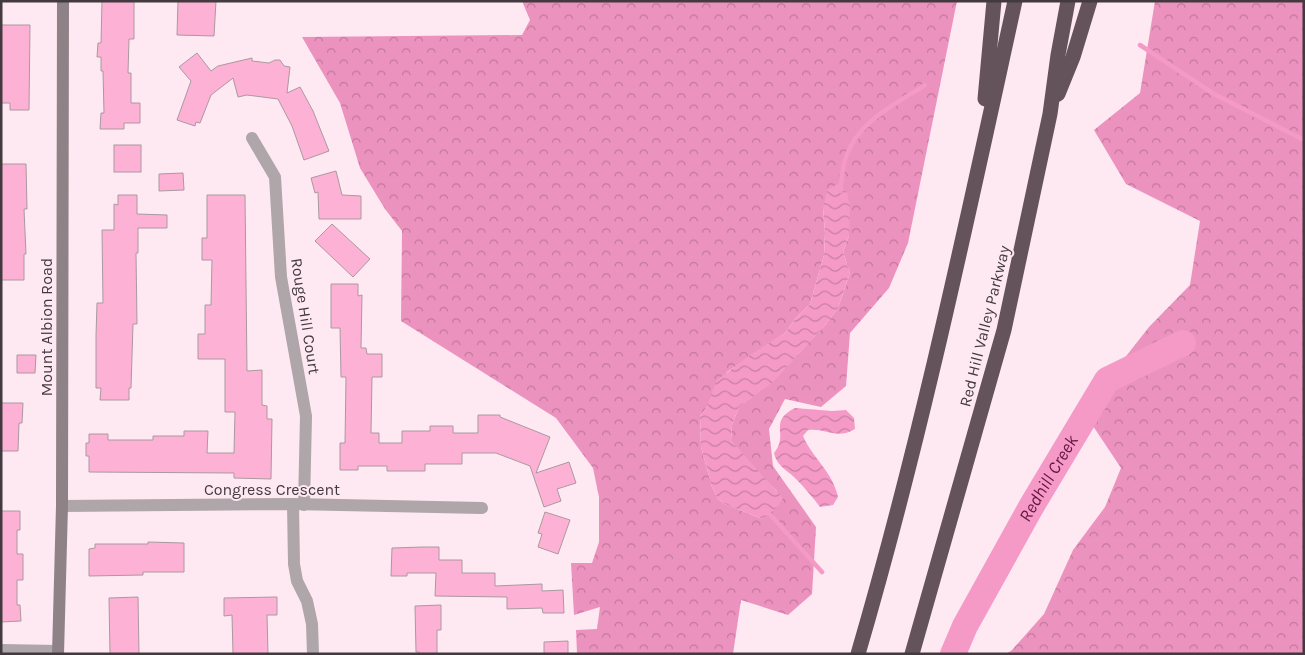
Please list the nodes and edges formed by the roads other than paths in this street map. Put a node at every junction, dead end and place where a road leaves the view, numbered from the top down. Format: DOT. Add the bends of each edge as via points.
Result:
graph roads {
  1 [pos="63,1"];
  2 [pos="994,1"];
  3 [pos="1015,1"];
  4 [pos="1068,1"];
  5 [pos="1090,1"];
  6 [pos="1050,114"];
  7 [pos="252,138"];
  8 [pos="979,165"];
  9 [pos="299,505"];
  10 [pos="62,506"];
  11 [pos="482,508"];
  12 [pos="1,650"];
  13 [pos="58,652"];
  14 [pos="312,654"];
  15 [pos="858,654"];
  16 [pos="912,654"];
  1 -- 10 [label="street, Mount Albion Road"];
  2 -- 8 [label="highway"];
  3 -- 8 [label="highway"];
  4 -- 6 [label="highway, Red Hill Valley Parkway"];
  5 -- 6 [label="highway" via="1074,57"];
  6 -- 16 [label="highway, Red Hill Valley Parkway" via="1004,330"];
  7 -- 9 [label="street, Rouge Hill Court" via="275,176 281,277 306,416"];
  8 -- 15 [label="highway" via="912,460"];
  9 -- 10 [label="street, Congress Crescent"];
  9 -- 11 [label="street, Congress Crescent"];
  9 -- 14 [label="street, Rouge Hill Court" via="294,564 297,581 308,601"];
  10 -- 13 [label="street, Mount Albion Road"];
  12 -- 13 [label="street"];
}
